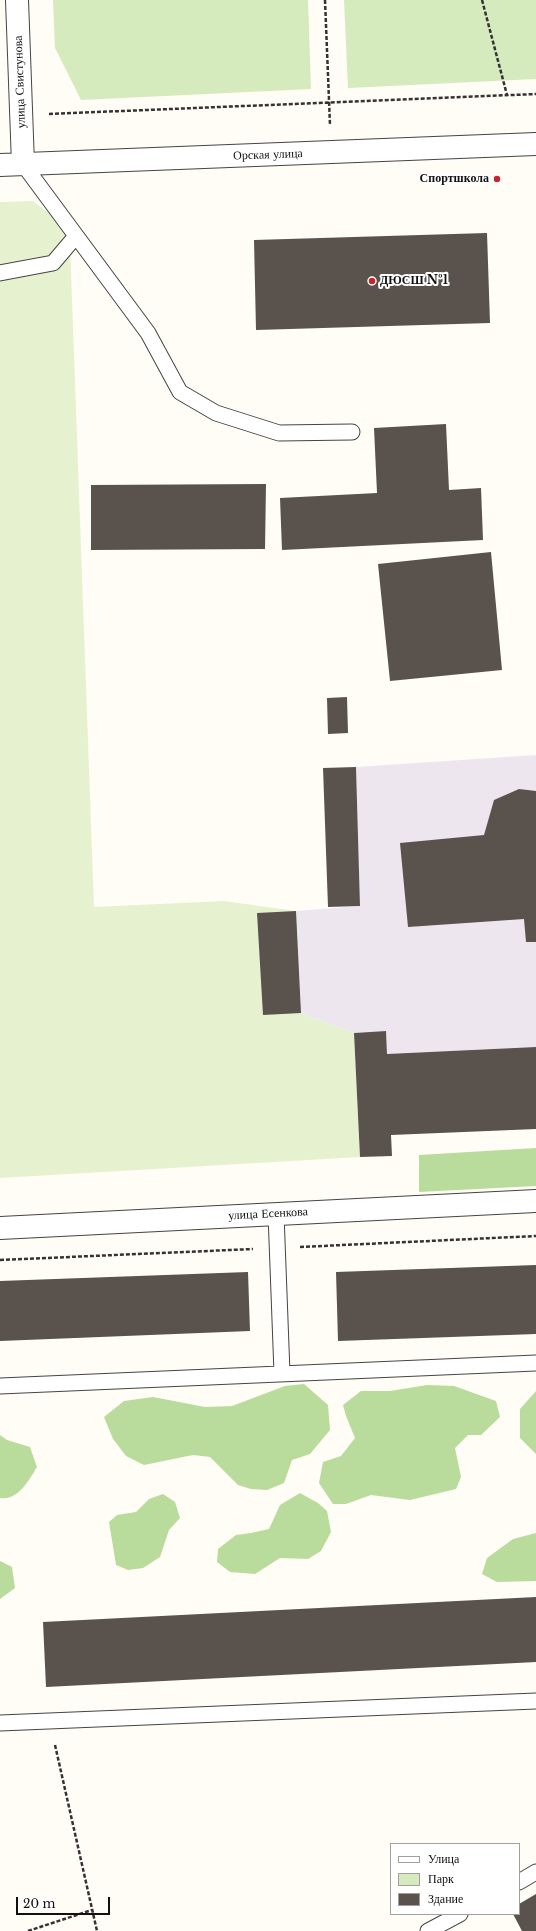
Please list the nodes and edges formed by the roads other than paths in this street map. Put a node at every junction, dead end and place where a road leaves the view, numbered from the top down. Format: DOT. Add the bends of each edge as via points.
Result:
graph roads {
  1 [pos="17,0"];
  2 [pos="536,144"];
  3 [pos="23,164"];
  4 [pos="0,165"];
  5 [pos="76,236"];
  6 [pos="0,273"];
  7 [pos="352,432"];
  8 [pos="536,1201"];
  9 [pos="276,1214"];
  10 [pos="0,1228"];
  11 [pos="536,1363"];
  12 [pos="282,1373"];
  13 [pos="0,1386"];
  14 [pos="536,1701"];
  15 [pos="0,1723"];
  16 [pos="536,1872"];
  17 [pos="520,1881"];
  18 [pos="458,1915"];
  19 [pos="428,1931"];
  1 -- 3 [label="street, улица Свистунова"];
  2 -- 3 [label="street, Орская улица"];
  3 -- 4 [label="street, Орская улица"];
  3 -- 5 [label="lane"];
  5 -- 6 [label="lane" via="54,263"];
  5 -- 7 [label="lane" via="148,333 180,392 216,413 279,433"];
  8 -- 9 [label="street, улица Есенкова"];
  9 -- 10 [label="street, улица Есенкова"];
  9 -- 12 [label="lane"];
  11 -- 12 [label="lane"];
  12 -- 13 [label="lane"];
  14 -- 15 [label="lane"];
  16 -- 17 [label="lane"];
  18 -- 19 [label="lane"];
}
